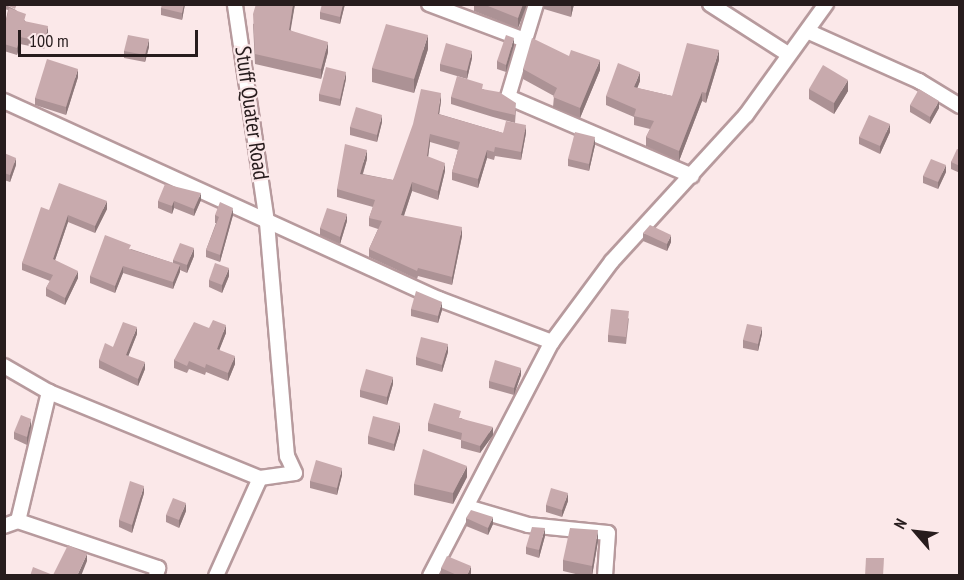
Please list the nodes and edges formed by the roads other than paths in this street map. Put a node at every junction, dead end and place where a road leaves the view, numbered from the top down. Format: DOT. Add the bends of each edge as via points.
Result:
graph roads {
  1 [pos="235,4"];
  2 [pos="429,4"];
  3 [pos="536,4"];
  4 [pos="710,4"];
  5 [pos="826,4"];
  6 [pos="807,31"];
  7 [pos="525,40"];
  8 [pos="788,54"];
  9 [pos="4,101"];
  10 [pos="960,106"];
  11 [pos="692,176"];
  12 [pos="267,222"];
  13 [pos="552,342"];
  14 [pos="4,366"];
  15 [pos="49,392"];
  16 [pos="260,478"];
  17 [pos="467,507"];
  18 [pos="18,520"];
  19 [pos="4,526"];
  20 [pos="156,576"];
  21 [pos="216,576"];
  22 [pos="430,576"];
  23 [pos="606,576"];
  1 -- 12 [label="street, Stuff Quater Road"];
  2 -- 7 [label="street"];
  3 -- 7 [label="street"];
  4 -- 8 [label="street"];
  5 -- 6 [label="street"];
  6 -- 8 [label="street"];
  6 -- 10 [label="street" via="919,81"];
  7 -- 11 [label="street" via="508,97"];
  8 -- 11 [label="street" via="746,115"];
  9 -- 12 [label="street"];
  11 -- 13 [label="street" via="612,261"];
  12 -- 13 [label="street" via="439,299"];
  12 -- 16 [label="street, Stuff Quater Road" via="287,456 294,473"];
  13 -- 17 [label="street"];
  14 -- 15 [label="street"];
  15 -- 16 [label="street"];
  15 -- 18 [label="street"];
  16 -- 21 [label="street"];
  17 -- 22 [label="street"];
  17 -- 23 [label="street" via="528,525 608,533"];
  18 -- 19 [label="street"];
  18 -- 20 [label="street" via="158,568"];
}
